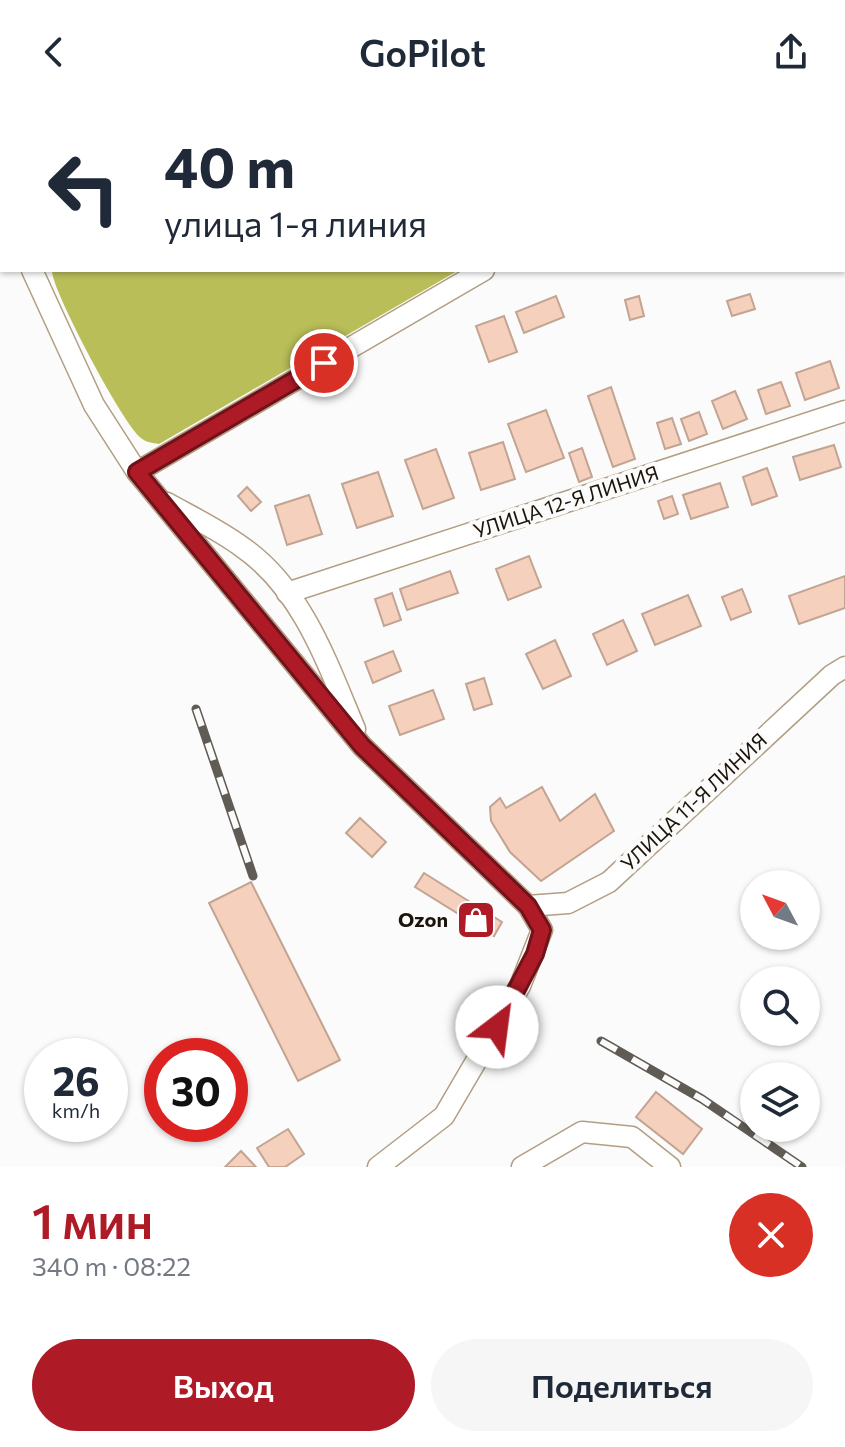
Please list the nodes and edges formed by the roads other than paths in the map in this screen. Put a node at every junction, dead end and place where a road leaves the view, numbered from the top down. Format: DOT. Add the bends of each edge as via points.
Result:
graph roads {
  1 [pos="33,272"];
  2 [pos="481,272"];
  3 [pos="845,411"];
  4 [pos="137,472"];
  5 [pos="160,500"];
  6 [pos="287,593"];
  7 [pos="841,673"];
  8 [pos="362,746"];
  9 [pos="528,906"];
  10 [pos="378,1167"];
  11 [pos="522,1167"];
  12 [pos="670,1167"];
  1 -- 4 [label="street" via="94,405"];
  2 -- 4 [label="street"];
  3 -- 6 [label="street, УЛИЦА 12-Я ЛИНИЯ"];
  4 -- 5 [label="street"];
  5 -- 6 [label="street" via="243,547"];
  5 -- 8 [label="street"];
  6 -- 8 [label="street" via="330,669"];
  7 -- 9 [label="street, УЛИЦА 11-Я ЛИНИЯ" via="609,882 568,903"];
  8 -- 9 [label="street"];
  9 -- 10 [label="street" via="542,930 510,1005 444,1116"];
  11 -- 12 [label="street" via="582,1132 632,1137"];
}
